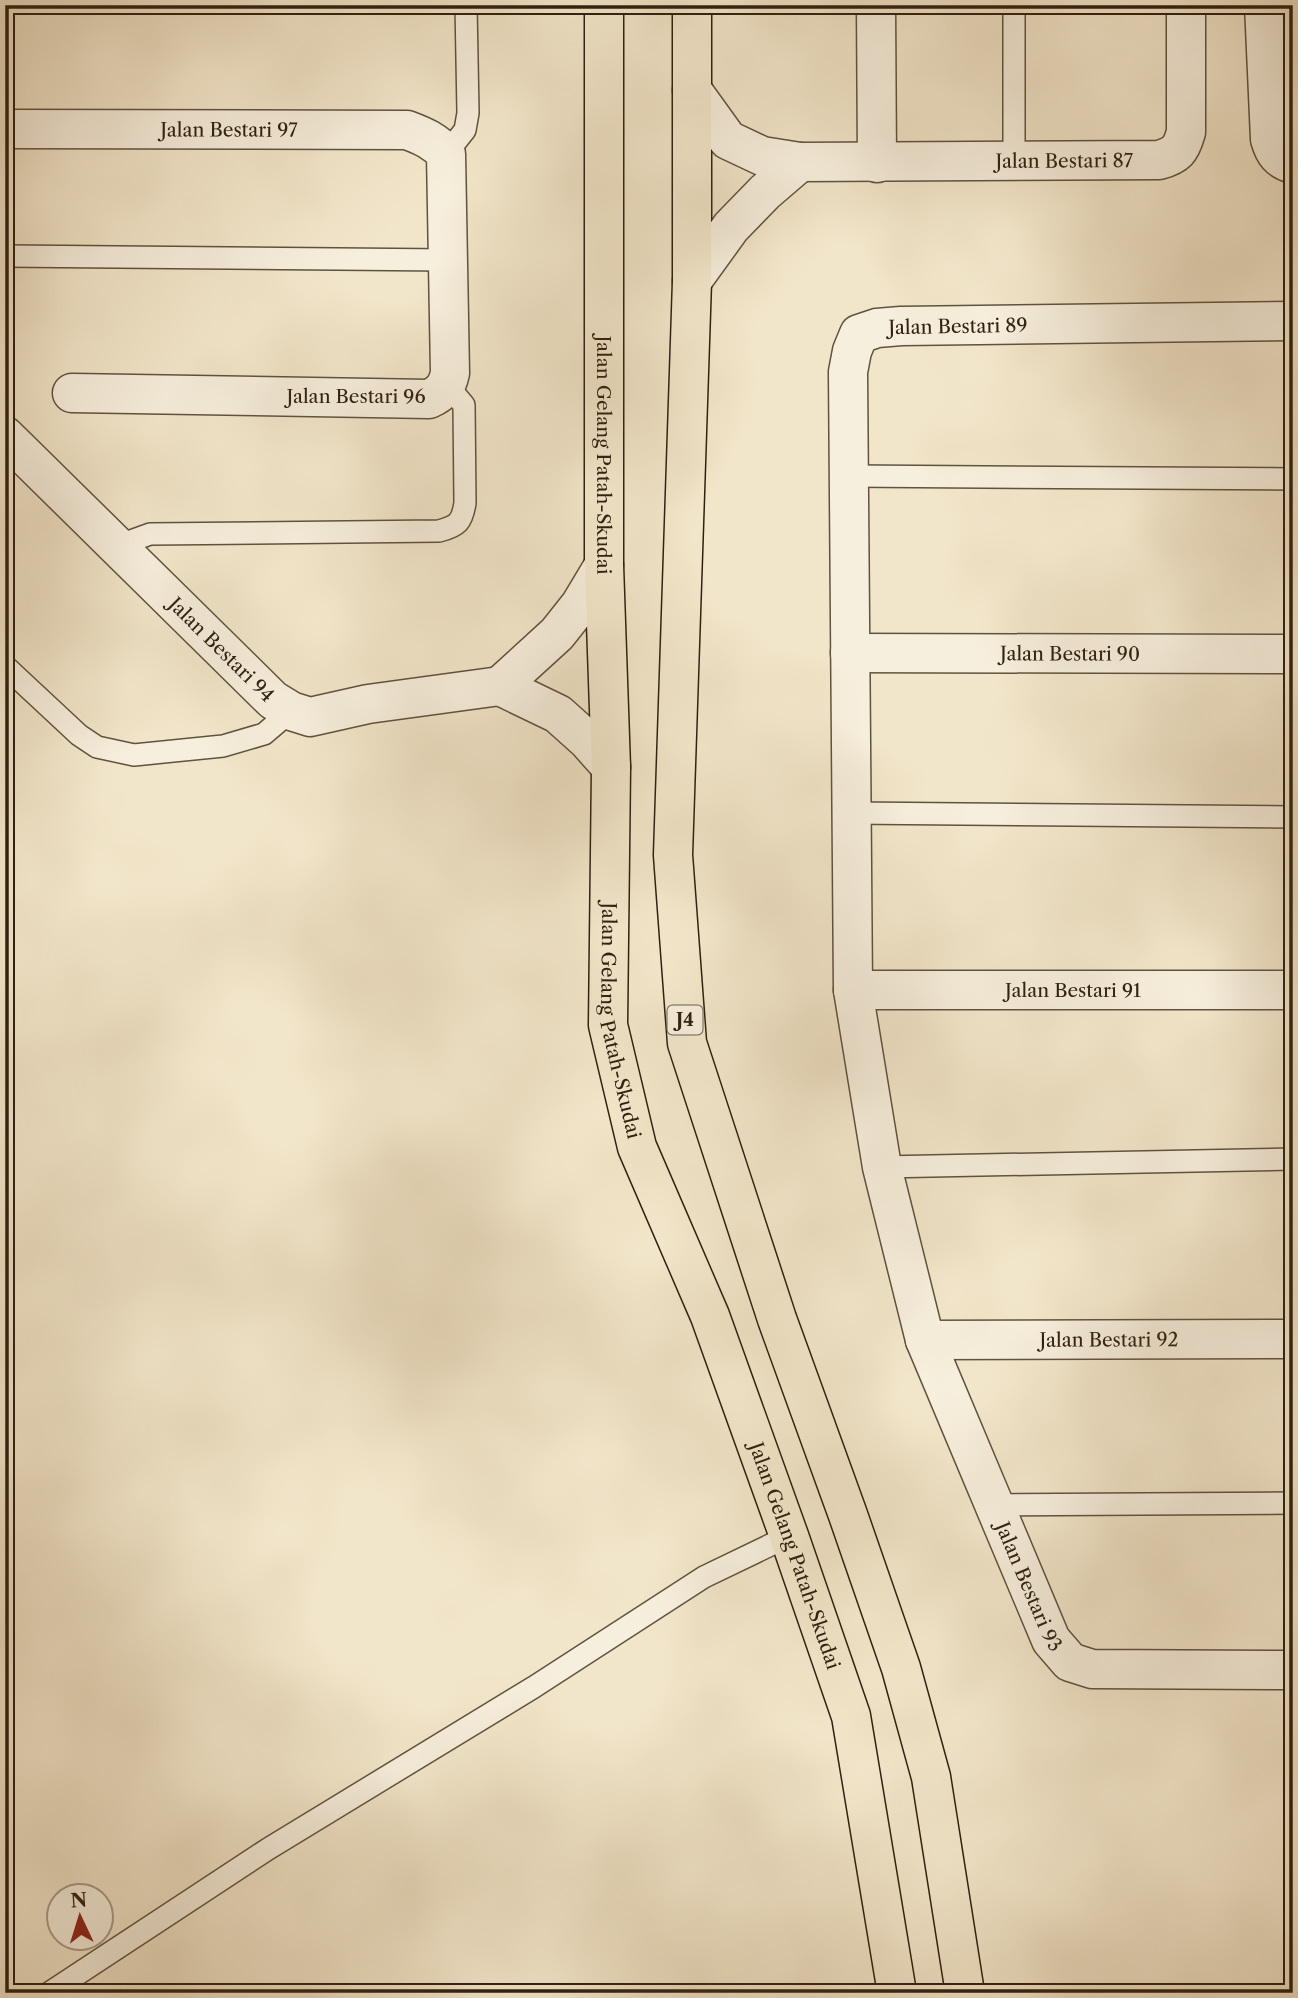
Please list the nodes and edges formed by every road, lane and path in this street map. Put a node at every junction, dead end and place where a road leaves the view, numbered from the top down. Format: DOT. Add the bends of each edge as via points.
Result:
graph roads {
  1 [pos="466,5"];
  2 [pos="604,5"];
  3 [pos="692,5"];
  4 [pos="876,5"];
  5 [pos="1014,5"];
  6 [pos="1186,5"];
  7 [pos="1274,10"];
  8 [pos="692,90"];
  9 [pos="5,129"];
  10 [pos="446,154"];
  11 [pos="1283,158"];
  12 [pos="1014,161"];
  13 [pos="800,162"];
  14 [pos="877,163"];
  15 [pos="5,256"];
  16 [pos="448,260"];
  17 [pos="692,281"];
  18 [pos="1293,321"];
  19 [pos="447,385"];
  20 [pos="72,393"];
  21 [pos="5,436"];
  22 [pos="849,476"];
  23 [pos="1293,479"];
  24 [pos="117,546"];
  25 [pos="604,565"];
  26 [pos="850,653"];
  27 [pos="1293,654"];
  28 [pos="5,666"];
  29 [pos="500,686"];
  30 [pos="292,711"];
  31 [pos="611,767"];
  32 [pos="851,813"];
  33 [pos="1293,817"];
  34 [pos="853,990"];
  35 [pos="1293,990"];
  36 [pos="1293,1159"];
  37 [pos="882,1167"];
  38 [pos="1293,1339"];
  39 [pos="925,1340"];
  40 [pos="1293,1503"];
  41 [pos="994,1505"];
  42 [pos="789,1536"];
  43 [pos="1293,1670"];
  44 [pos="50,1993"];
  45 [pos="897,1993"];
  46 [pos="965,1993"];
  1 -- 10 [label="lane" via="468,114 465,130"];
  2 -- 25 [label="main road, Jalan Gelang Patah-Skudai"];
  3 -- 8 [label="main road, J4"];
  4 -- 14 [label="street"];
  5 -- 12 [label="lane"];
  6 -- 12 [label="street, Jalan Bestari 87" via="1186,132 1173,156 1159,160"];
  7 -- 11 [label="street" via="1270,139"];
  8 -- 13 [label="street, Jalan Bestari 87" via="728,140 762,156"];
  8 -- 17 [label="main road, J4"];
  9 -- 10 [label="street, Jalan Bestari 97" via="407,130"];
  10 -- 16 [label="street, Jalan Bestari 96"];
  12 -- 14 [label="street, Jalan Bestari 87"];
  13 -- 14 [label="street, Jalan Bestari 87"];
  13 -- 17 [label="street" via="731,227"];
  15 -- 16 [label="lane"];
  16 -- 19 [label="street, Jalan Bestari 96"];
  17 -- 46 [label="main road, J4" via="673,855 687,1043 777,1319 901,1668 931,1777"];
  18 -- 22 [label="street, Jalan Bestari 89" via="901,326 859,334 848,372"];
  19 -- 20 [label="street, Jalan Bestari 96" via="429,399"];
  19 -- 24 [label="lane" via="464,405 466,503 463,517 453,527 439,531 150,534"];
  21 -- 24 [label="street, Jalan Bestari 94"];
  22 -- 23 [label="lane"];
  22 -- 26 [label="street, Jalan Bestari 89"];
  24 -- 30 [label="street, Jalan Bestari 94" via="273,700"];
  25 -- 29 [label="street" via="557,634"];
  25 -- 31 [label="main road, Jalan Gelang Patah-Skudai"];
  26 -- 27 [label="street, Jalan Bestari 90"];
  26 -- 32 [label="street, Jalan Bestari 89"];
  28 -- 30 [label="lane" via="79,735 97,747 134,755 223,746 264,734"];
  29 -- 30 [label="street, Jalan Bestari 94" via="310,717"];
  29 -- 31 [label="street" via="558,714"];
  31 -- 42 [label="main road, Jalan Gelang Patah-Skudai" via="608,1025 637,1147 710,1316"];
  32 -- 33 [label="lane"];
  32 -- 34 [label="street, Jalan Bestari 89"];
  34 -- 35 [label="street, Jalan Bestari 91"];
  34 -- 37 [label="street, Jalan Bestari 93"];
  36 -- 37 [label="lane"];
  37 -- 39 [label="street, Jalan Bestari 93"];
  38 -- 39 [label="street, Jalan Bestari 92"];
  39 -- 41 [label="street, Jalan Bestari 93"];
  40 -- 41 [label="lane"];
  41 -- 43 [label="street, Jalan Bestari 93" via="1051,1640 1070,1662 1092,1669"];
  42 -- 44 [label="lane" via="704,1577 268,1849"];
  42 -- 45 [label="main road, Jalan Gelang Patah-Skudai" via="851,1716"];
}
